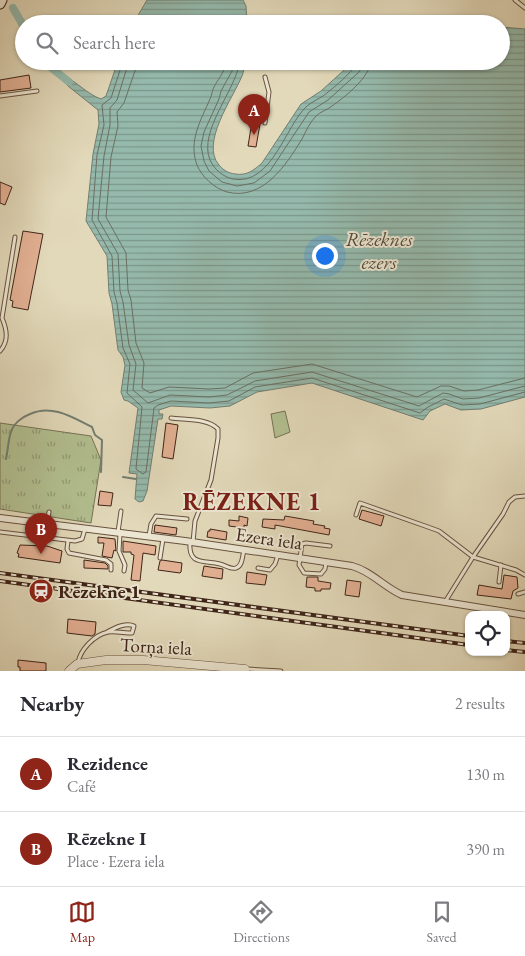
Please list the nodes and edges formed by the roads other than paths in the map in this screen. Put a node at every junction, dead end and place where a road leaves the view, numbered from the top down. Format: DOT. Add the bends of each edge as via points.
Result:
graph roads {
  1 [pos="2,0"];
  2 [pos="515,0"];
  3 [pos="0,4"];
  4 [pos="525,8"];
  5 [pos="265,77"];
  6 [pos="36,91"];
  7 [pos="0,96"];
  8 [pos="265,123"];
  9 [pos="15,237"];
  10 [pos="0,351"];
  11 [pos="171,418"];
  12 [pos="525,496"];
  13 [pos="121,511"];
  14 [pos="49,512"];
  15 [pos="356,515"];
  16 [pos="0,518"];
  17 [pos="187,519"];
  18 [pos="47,524"];
  19 [pos="84,529"];
  20 [pos="0,532"];
  21 [pos="119,533"];
  22 [pos="148,536"];
  23 [pos="163,538"];
  24 [pos="68,540"];
  25 [pos="191,542"];
  26 [pos="330,546"];
  27 [pos="244,550"];
  28 [pos="278,555"];
  29 [pos="473,557"];
  30 [pos="160,558"];
  31 [pos="299,558"];
  32 [pos="326,562"];
  33 [pos="502,565"];
  34 [pos="258,568"];
  35 [pos="110,570"];
  36 [pos="124,571"];
  37 [pos="525,575"];
  38 [pos="499,582"];
  39 [pos="525,592"];
  40 [pos="518,594"];
  41 [pos="445,602"];
  42 [pos="525,615"];
  43 [pos="107,632"];
  44 [pos="78,664"];
  45 [pos="245,669"];
  46 [pos="69,671"];
  47 [pos="281,671"];
  1 -- 3 [label="main road"];
  2 -- 4 [label="lane"];
  5 -- 8 [label="lane" via="269,92"];
  6 -- 7 [label="lane"];
  9 -- 10 [label="lane" via="2,318 6,342"];
  11 -- 25 [label="lane" via="202,421 218,429 211,480 195,521"];
  12 -- 29 [label="lane" via="508,502"];
  13 -- 21 [label="lane"];
  14 -- 18 [label="lane"];
  15 -- 29 [label="lane" via="360,503 434,529"];
  16 -- 18 [label="street, Ezera iela"];
  17 -- 22 [label="lane" via="156,516"];
  18 -- 19 [label="street, Ezera iela"];
  19 -- 21 [label="street, Ezera iela"];
  19 -- 24 [label="lane" via="80,541"];
  20 -- 24 [label="lane"];
  21 -- 22 [label="street, Ezera iela"];
  21 -- 36 [label="lane"];
  22 -- 23 [label="street, Ezera iela"];
  23 -- 25 [label="street, Ezera iela"];
  23 -- 30 [label="lane"];
  24 -- 35 [label="lane" via="69,553 106,560 111,564"];
  25 -- 27 [label="street, Ezera iela"];
  25 -- 27 [label="lane" via="191,555 198,561 233,569 242,562"];
  26 -- 31 [label="lane" via="302,544"];
  27 -- 28 [label="street, Ezera iela"];
  28 -- 31 [label="street, Ezera iela"];
  28 -- 34 [label="lane" via="270,570"];
  29 -- 33 [label="lane"];
  29 -- 41 [label="lane"];
  31 -- 32 [label="street, Ezera iela"];
  31 -- 32 [label="lane" via="304,573 321,574"];
  32 -- 41 [label="street, Ezera iela" via="361,568 402,595"];
  33 -- 37 [label="lane"];
  33 -- 38 [label="lane"];
  39 -- 40 [label="lane"];
  41 -- 42 [label="street, Ezera iela"];
  43 -- 43 [label="lane" via="132,633 134,626 120,626"];
  43 -- 44 [label="lane" via="83,649"];
  44 -- 45 [label="street, Torņa iela" via="143,660"];
  44 -- 46 [label="street, Torņa iela"];
  45 -- 47 [label="lane"];
}
